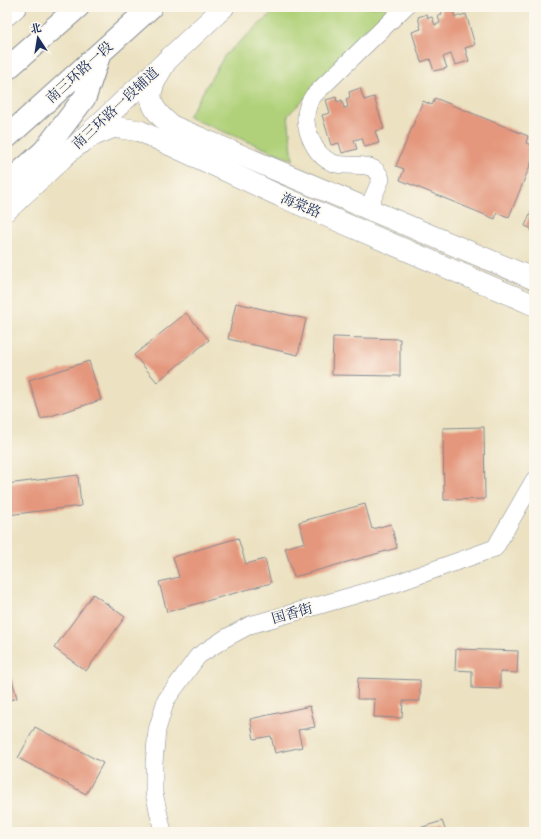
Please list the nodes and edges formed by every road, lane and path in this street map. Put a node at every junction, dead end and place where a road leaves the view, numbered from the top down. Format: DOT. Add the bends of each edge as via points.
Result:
graph roads {
  1 [pos="16,7"];
  2 [pos="78,7"];
  3 [pos="151,7"];
  4 [pos="224,7"];
  5 [pos="405,7"];
  6 [pos="7,15"];
  7 [pos="101,52"];
  8 [pos="167,60"];
  9 [pos="7,69"];
  10 [pos="7,137"];
  11 [pos="69,151"];
  12 [pos="7,184"];
  13 [pos="368,209"];
  14 [pos="7,210"];
  15 [pos="534,279"];
  16 [pos="534,305"];
  17 [pos="534,480"];
  18 [pos="162,832"];
  1 -- 6 [label="main road"];
  2 -- 9 [label="highway"];
  3 -- 7 [label="highway, 南三环路一段"];
  4 -- 8 [label="main road, 南三环路一段辅道"];
  5 -- 13 [label="street" via="314,95 308,106 309,133 323,157 334,163 374,168 380,173 381,179"];
  7 -- 10 [label="highway, 南三环路一段"];
  7 -- 12 [label="highway" via="84,97 44,151"];
  8 -- 11 [label="main road, 南三环路一段辅道"];
  8 -- 13 [label="main road, 海棠路" via="152,85 152,104 160,117 172,126"];
  11 -- 14 [label="main road, 南三环路一段辅道"];
  11 -- 16 [label="main road, 海棠路" via="92,136 114,127 140,131 280,196"];
  13 -- 15 [label="main road, 海棠路"];
  17 -- 18 [label="street, 国香街" via="495,548 397,583 250,625 198,656 166,700 157,730 154,793"];
}
